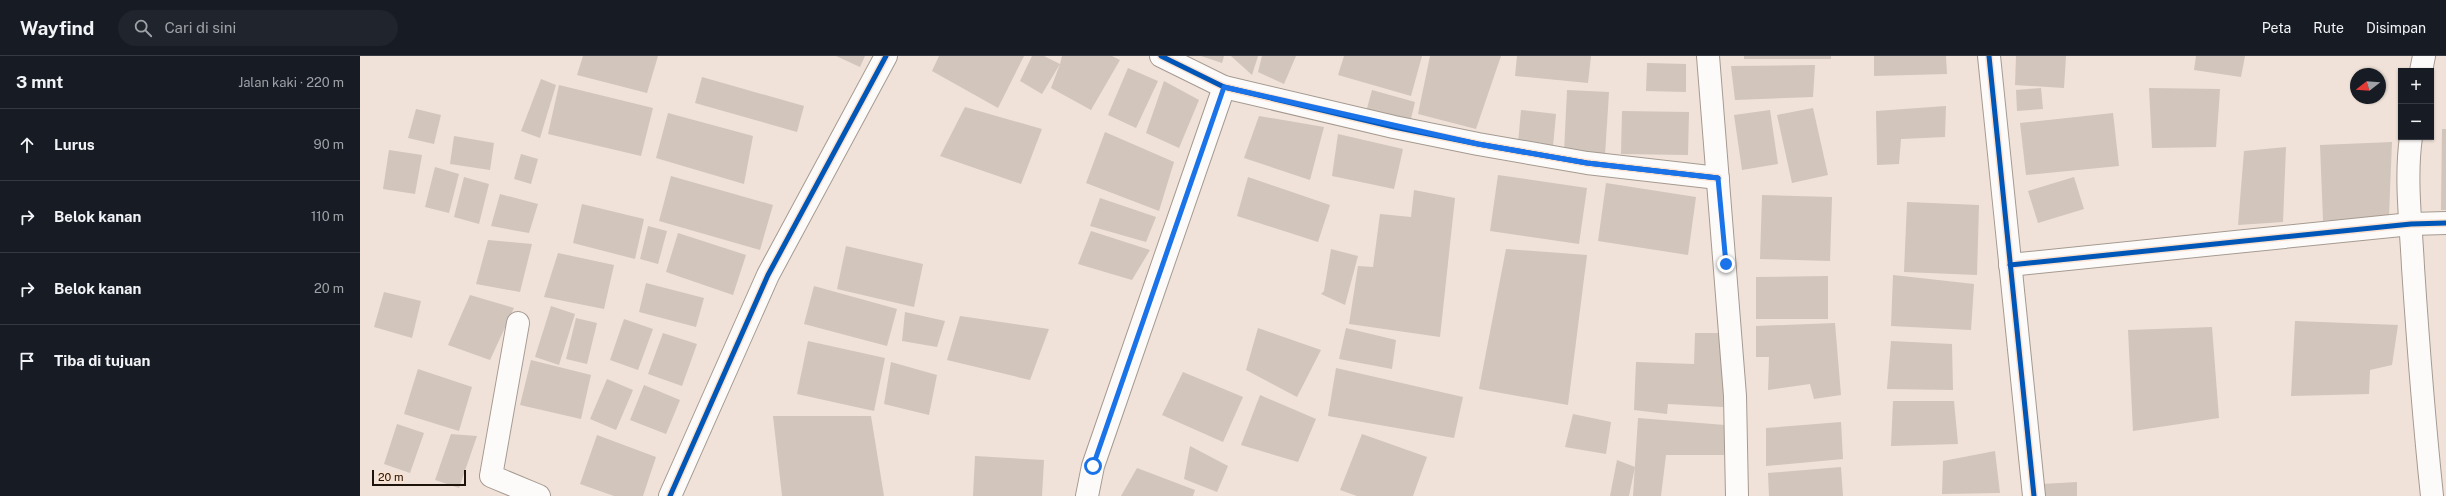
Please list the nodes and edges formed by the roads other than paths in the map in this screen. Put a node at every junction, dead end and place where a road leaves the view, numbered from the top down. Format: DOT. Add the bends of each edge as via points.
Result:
graph roads {
  1 [pos="886,56"];
  2 [pos="1161,56"];
  3 [pos="1708,56"];
  4 [pos="1990,56"];
  5 [pos="2424,56"];
  6 [pos="2422,68"];
  7 [pos="1224,87"];
  8 [pos="2411,140"];
  9 [pos="1718,178"];
  10 [pos="2446,223"];
  11 [pos="2411,224"];
  12 [pos="2010,264"];
  13 [pos="518,324"];
  14 [pos="539,496"];
  15 [pos="670,496"];
  16 [pos="1087,496"];
  17 [pos="1737,496"];
  18 [pos="2034,496"];
  19 [pos="2432,496"];
  1 -- 15 [label="street" via="768,275"];
  2 -- 7 [label="street"];
  3 -- 9 [label="street"];
  4 -- 12 [label="street"];
  5 -- 6 [label="street"];
  7 -- 9 [label="street" via="1478,144 1587,163"];
  7 -- 16 [label="street" via="1093,466"];
  8 -- 11 [label="street"];
  9 -- 17 [label="street" via="1735,396"];
  10 -- 11 [label="street"];
  11 -- 12 [label="street"];
  11 -- 19 [label="street" via="2420,382"];
  12 -- 18 [label="street"];
  13 -- 14 [label="street" via="491,476"];
}
